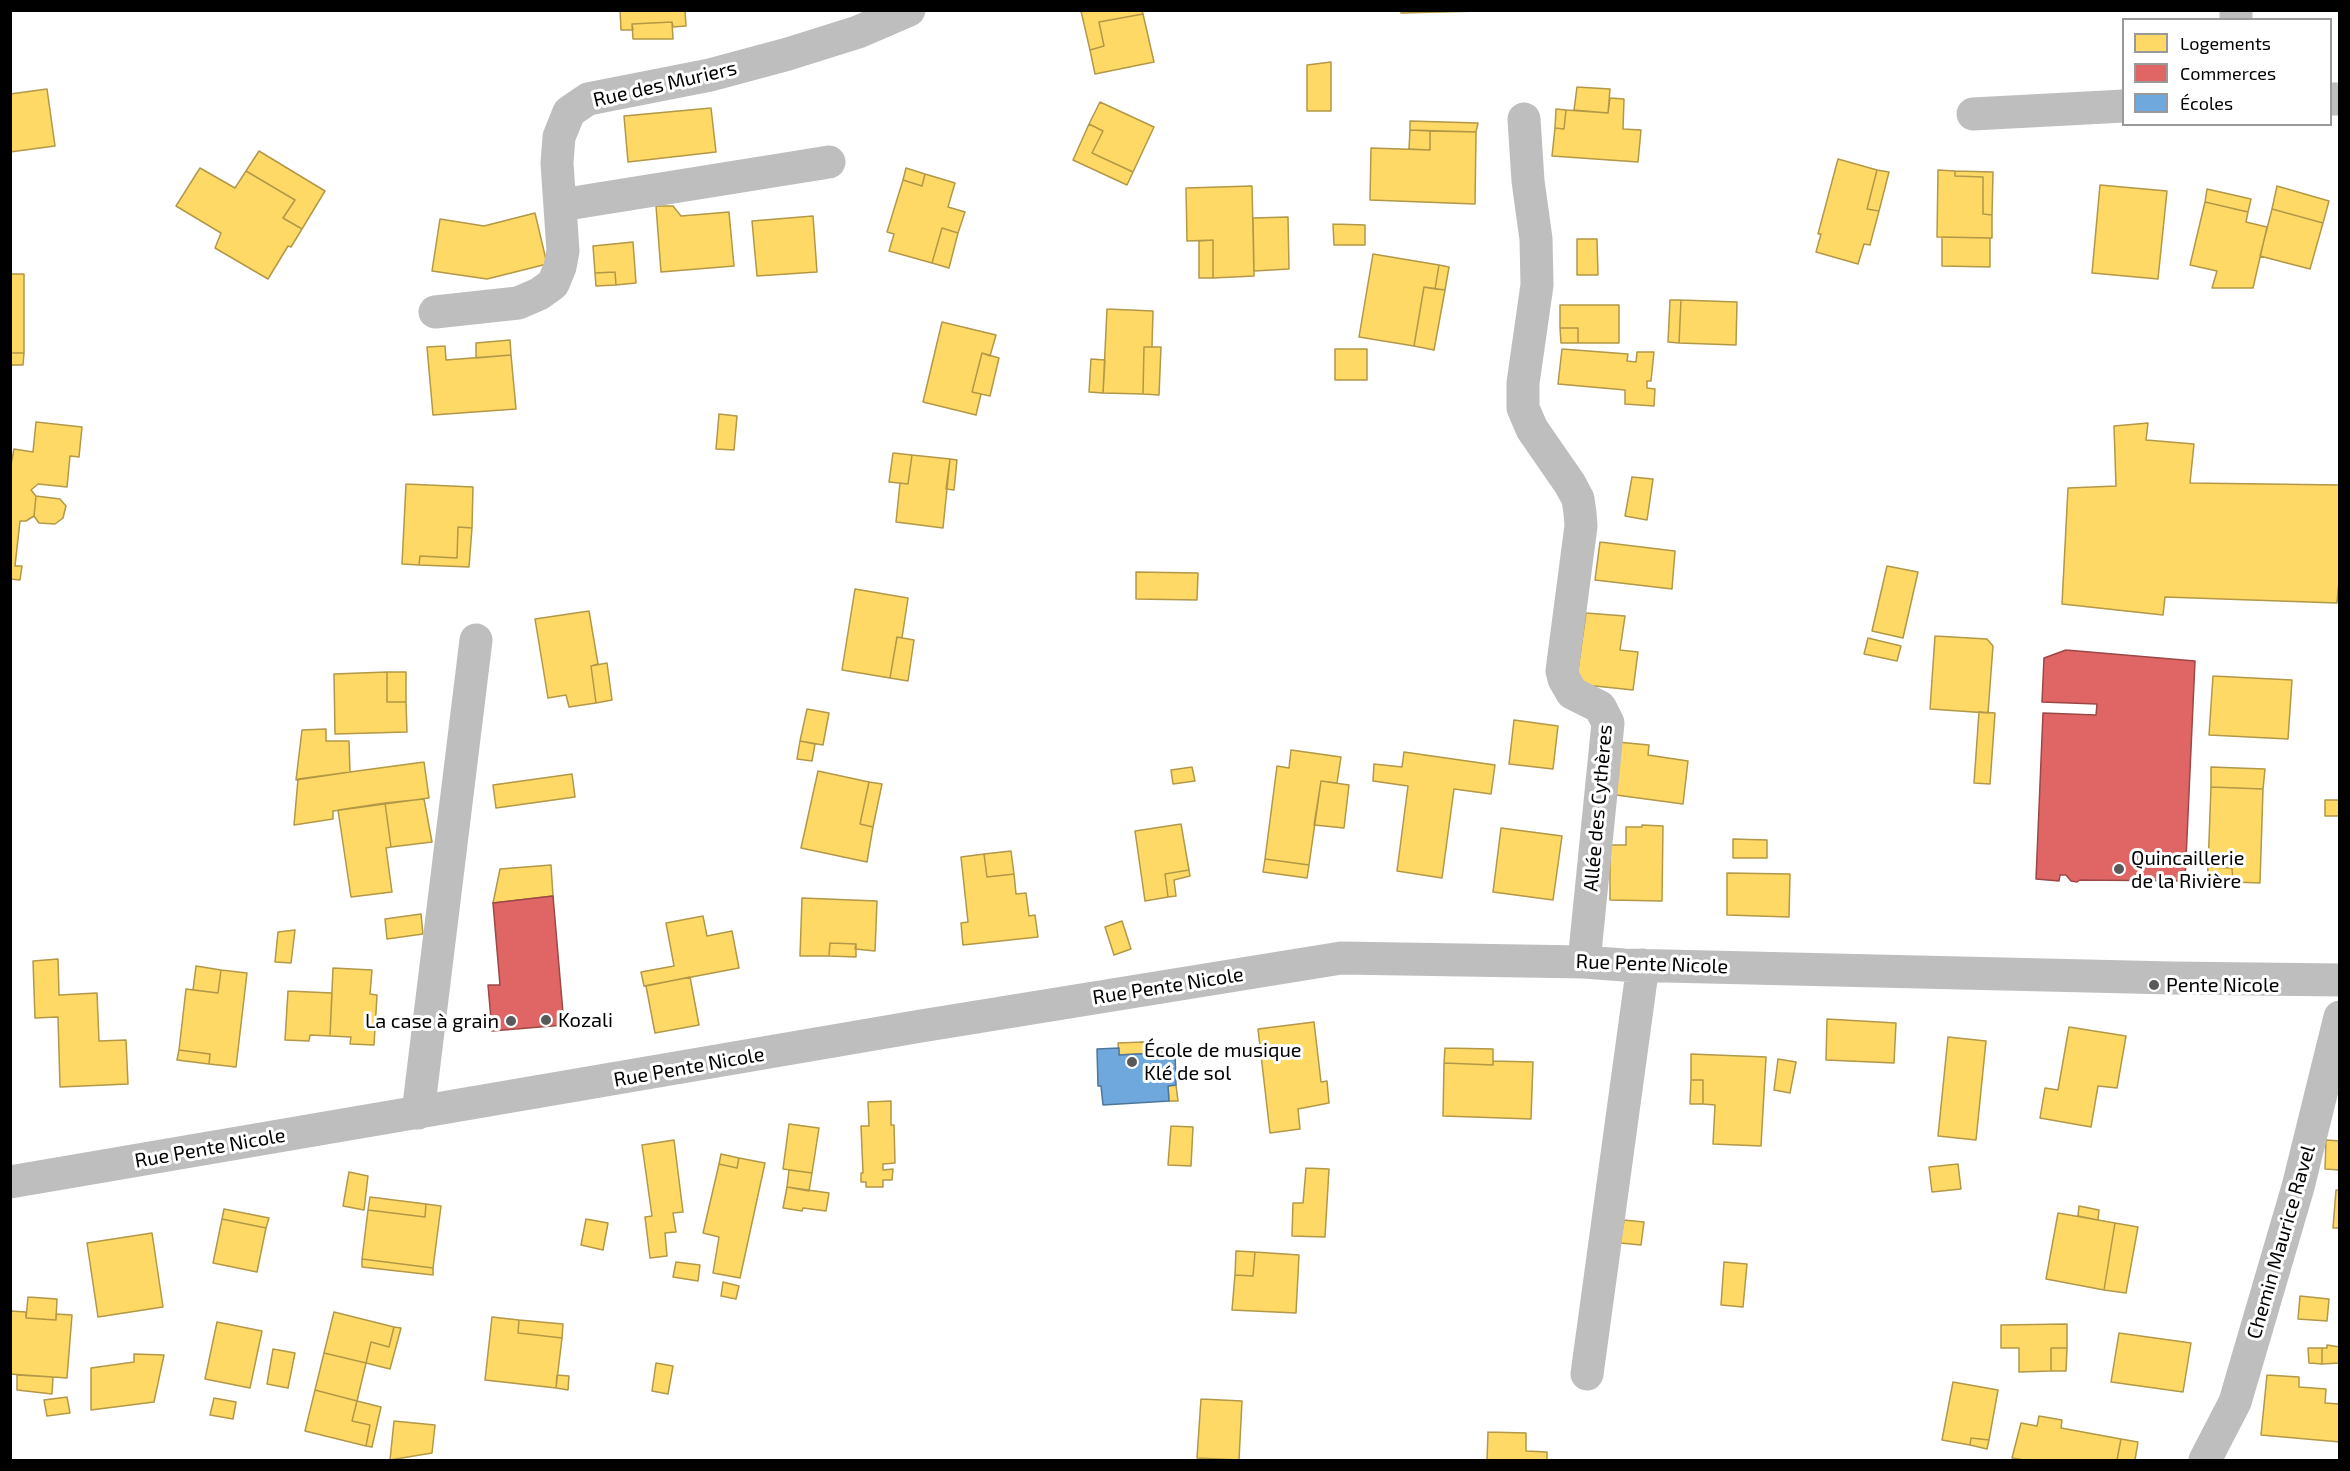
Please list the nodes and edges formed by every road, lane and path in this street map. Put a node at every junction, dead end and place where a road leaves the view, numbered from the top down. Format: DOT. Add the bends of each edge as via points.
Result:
graph roads {
  1 [pos="909,10"];
  2 [pos="2122,106"];
  3 [pos="1973,114"];
  4 [pos="1524,119"];
  5 [pos="829,162"];
  6 [pos="561,205"];
  7 [pos="435,312"];
  8 [pos="476,640"];
  9 [pos="1584,962"];
  10 [pos="1643,965"];
  11 [pos="2340,980"];
  12 [pos="2340,1017"];
  13 [pos="418,1113"];
  14 [pos="10,1182"];
  15 [pos="1587,1374"];
  16 [pos="2205,1461"];
  1 -- 6 [label="street, Rue des Muriers" via="858,32 788,54 710,75 588,99 569,112 559,136"];
  2 -- 3 [label="street"];
  4 -- 9 [label="street, Allée des Cythères" via="1537,285 1523,408 1532,429 1578,499 1581,526 1564,679 1572,693 1600,707 1608,723"];
  5 -- 6 [label="street"];
  6 -- 7 [label="street, Rue des Muriers" via="563,251 553,284 518,303"];
  8 -- 13 [label="street"];
  9 -- 10 [label="street, Rue Pente Nicole"];
  9 -- 13 [label="street, Rue Pente Nicole" via="1341,958"];
  10 -- 11 [label="street, Rue Pente Nicole"];
  10 -- 15 [label="street"];
  12 -- 16 [label="street, Chemin Maurice Ravel" via="2298,1186 2235,1402"];
  13 -- 14 [label="street, Rue Pente Nicole"];
}
